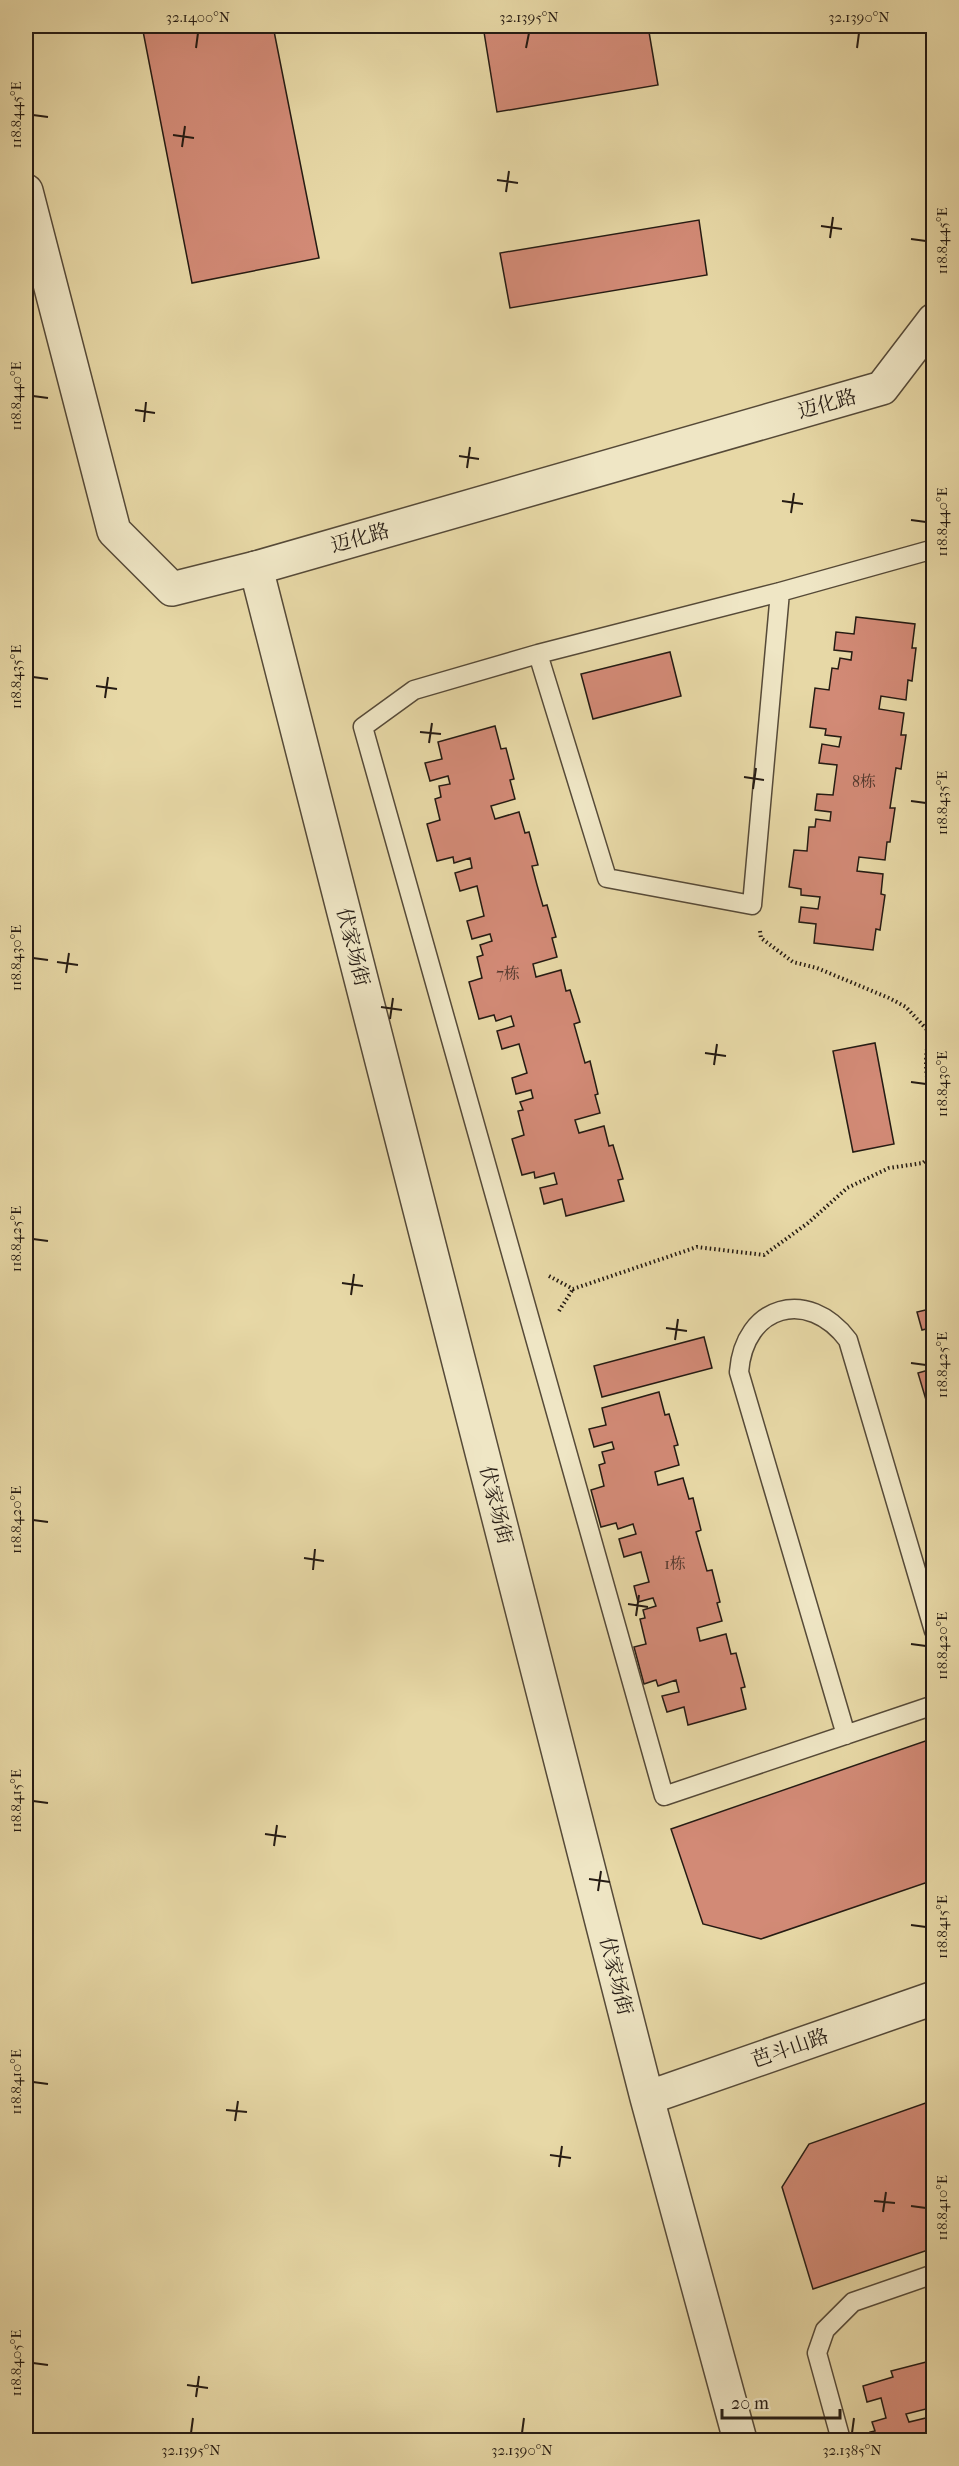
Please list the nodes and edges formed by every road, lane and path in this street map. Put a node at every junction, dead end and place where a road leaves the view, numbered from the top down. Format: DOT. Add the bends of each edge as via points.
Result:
graph roads {
  1 [pos="26,191"];
  2 [pos="933,320"];
  3 [pos="933,549"];
  4 [pos="256,568"];
  5 [pos="780,592"];
  6 [pos="538,654"];
  7 [pos="752,905"];
  8 [pos="933,1023"];
  9 [pos="930,1033"];
  10 [pos="933,1109"];
  11 [pos="933,1153"];
  12 [pos="511,1255"];
  13 [pos="933,1631"];
  14 [pos="933,1705"];
  15 [pos="846,1735"];
  16 [pos="933,1998"];
  17 [pos="647,2098"];
  18 [pos="933,2274"];
  19 [pos="740,2440"];
  20 [pos="841,2440"];
  1 -- 4 [label="street, 迈化路" via="114,531 172,589"];
  2 -- 4 [label="street, 迈化路" via="882,388"];
  3 -- 5 [label="lane"];
  4 -- 17 [label="street, 伏家场街"];
  5 -- 6 [label="lane"];
  5 -- 7 [label="lane"];
  6 -- 7 [label="lane" via="607,878"];
  6 -- 12 [label="lane" via="414,690 363,727"];
  7 -- 9 [label="path" via="762,938 793,962 889,998 906,1007"];
  8 -- 9 [label="path"];
  9 -- 10 [label="path" via="925,1060"];
  11 -- 12 [label="path" via="923,1163 889,1168 847,1188 764,1256 697,1246 573,1289"];
  12 -- 15 [label="lane" via="664,1796"];
  13 -- 15 [label="lane" via="848,1340 824,1316 799,1310 774,1314 759,1323 748,1337 741,1354 740,1372"];
  14 -- 15 [label="lane"];
  16 -- 17 [label="street, 芭斗山路"];
  17 -- 19 [label="street, 伏家场街"];
  18 -- 20 [label="lane" via="852,2301 825,2330 818,2353"];
}
